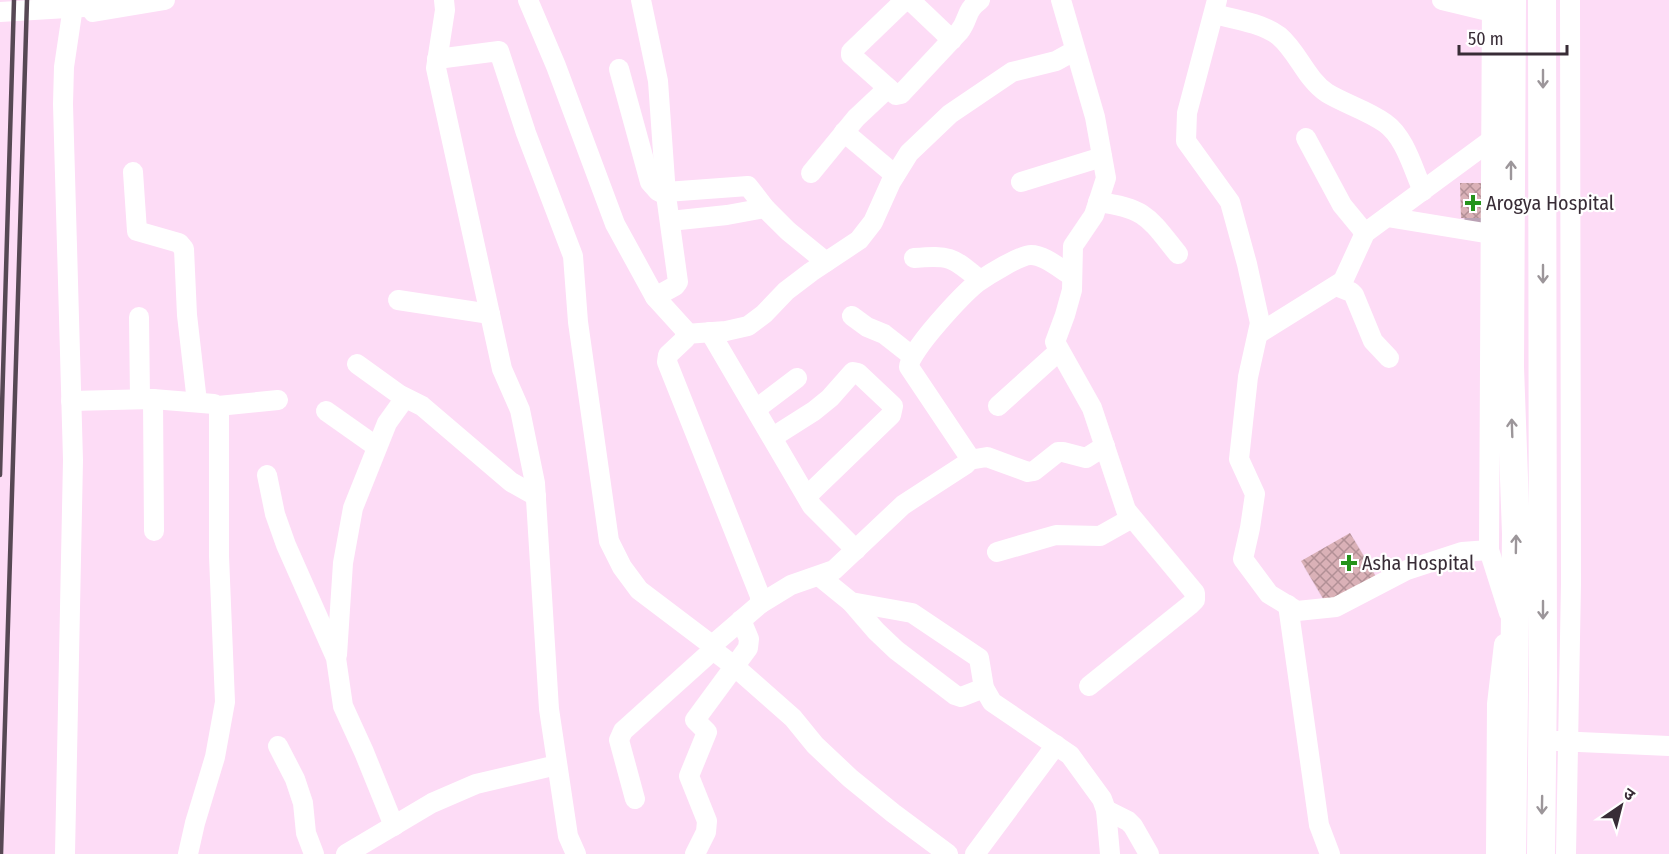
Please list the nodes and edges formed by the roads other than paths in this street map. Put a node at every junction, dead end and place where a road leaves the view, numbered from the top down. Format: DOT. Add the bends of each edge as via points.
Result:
graph roads {
  1 [pos="107,0"];
  2 [pos="165,0"];
  3 [pos="444,0"];
  4 [pos="528,0"];
  5 [pos="641,0"];
  6 [pos="980,0"];
  7 [pos="1060,0"];
  8 [pos="1442,0"];
  9 [pos="1542,0"];
  10 [pos="1570,0"];
  11 [pos="1498,4"];
  12 [pos="73,7"];
  13 [pos="1215,7"];
  14 [pos="0,12"];
  15 [pos="952,40"];
  16 [pos="1074,51"];
  17 [pos="437,59"];
  18 [pos="619,69"];
  19 [pos="888,88"];
  20 [pos="844,132"];
  21 [pos="1306,138"];
  22 [pos="1490,141"];
  23 [pos="1102,157"];
  24 [pos="133,172"];
  25 [pos="811,173"];
  26 [pos="895,175"];
  27 [pos="1021,182"];
  28 [pos="1423,191"];
  29 [pos="666,194"];
  30 [pos="1098,202"];
  31 [pos="765,208"];
  32 [pos="1388,217"];
  33 [pos="670,221"];
  34 [pos="1365,233"];
  35 [pos="1491,234"];
  36 [pos="1178,254"];
  37 [pos="914,258"];
  38 [pos="826,262"];
  39 [pos="1072,276"];
  40 [pos="980,280"];
  41 [pos="1336,286"];
  42 [pos="655,297"];
  43 [pos="398,300"];
  44 [pos="490,314"];
  45 [pos="852,316"];
  46 [pos="139,317"];
  47 [pos="710,332"];
  48 [pos="686,334"];
  49 [pos="1257,334"];
  50 [pos="1059,351"];
  51 [pos="912,356"];
  52 [pos="1389,358"];
  53 [pos="357,364"];
  54 [pos="797,378"];
  55 [pos="405,398"];
  56 [pos="147,399"];
  57 [pos="278,400"];
  58 [pos="71,401"];
  59 [pos="197,402"];
  60 [pos="218,406"];
  61 [pos="998,406"];
  62 [pos="756,409"];
  63 [pos="326,411"];
  64 [pos="773,437"];
  65 [pos="1105,446"];
  66 [pos="377,447"];
  67 [pos="969,460"];
  68 [pos="267,475"];
  69 [pos="536,496"];
  70 [pos="807,496"];
  71 [pos="1132,518"];
  72 [pos="154,531"];
  73 [pos="856,550"];
  74 [pos="1489,550"];
  75 [pos="997,552"];
  76 [pos="819,576"];
  77 [pos="851,602"];
  78 [pos="759,604"];
  79 [pos="1288,605"];
  80 [pos="741,620"];
  81 [pos="1512,623"];
  82 [pos="713,648"];
  83 [pos="337,663"];
  84 [pos="734,666"];
  85 [pos="1089,686"];
  86 [pos="984,688"];
  87 [pos="1555,741"];
  88 [pos="1056,745"];
  89 [pos="278,746"];
  90 [pos="1669,746"];
  91 [pos="557,765"];
  92 [pos="634,799"];
  93 [pos="1106,810"];
  94 [pos="394,826"];
  95 [pos="65,854"];
  96 [pos="188,854"];
  97 [pos="314,854"];
  98 [pos="346,854"];
  99 [pos="576,854"];
  100 [pos="695,854"];
  101 [pos="948,854"];
  102 [pos="975,854"];
  103 [pos="1110,854"];
  104 [pos="1149,854"];
  105 [pos="1330,854"];
  106 [pos="1496,854"];
  107 [pos="1512,854"];
  108 [pos="1541,854"];
  109 [pos="1566,854"];
  1 -- 14 [label="street" via="84,7"];
  2 -- 12 [label="street" via="130,7"];
  3 -- 17 [label="street"];
  4 -- 42 [label="street" via="615,224"];
  5 -- 29 [label="street" via="658,81"];
  6 -- 15 [label="street" via="968,11 964,26"];
  7 -- 16 [label="street"];
  8 -- 11 [label="street"];
  9 -- 87 [label="highway, one-way" via="1543,489"];
  10 -- 87 [label="street" via="1571,584"];
  11 -- 22 [label="street"];
  81 -- 11 [label="highway, one-way" via="1516,534"];
  12 -- 58 [label="street" via="63,104"];
  13 -- 28 [label="street" via="1278,35 1327,93 1385,123 1402,145"];
  13 -- 49 [label="street" via="1187,112 1186,141 1230,202 1260,323"];
  15 -- 19 [label="street" via="901,94 896,95"];
  15 -- 19 [label="street" via="913,3 902,2 851,54"];
  16 -- 23 [label="street" via="1095,117"];
  16 -- 26 [label="street" via="1060,60 1023,68 999,79 928,133"];
  17 -- 44 [label="street"];
  17 -- 82 [label="street" via="499,51 573,256 578,322 609,541 639,590"];
  18 -- 29 [label="street" via="650,182"];
  19 -- 20 [label="street"];
  20 -- 25 [label="street"];
  20 -- 26 [label="street"];
  21 -- 34 [label="street" via="1342,205"];
  22 -- 28 [label="street"];
  22 -- 35 [label="street"];
  23 -- 27 [label="street"];
  23 -- 30 [label="street" via="1106,178"];
  24 -- 59 [label="street" via="137,231 179,243 184,249"];
  26 -- 38 [label="street" via="873,222 859,240"];
  28 -- 32 [label="street"];
  29 -- 31 [label="street" via="743,185"];
  29 -- 33 [label="street"];
  30 -- 36 [label="street" via="1125,205 1140,213"];
  30 -- 39 [label="street" via="1073,246"];
  31 -- 33 [label="street"];
  31 -- 38 [label="street"];
  32 -- 34 [label="street"];
  32 -- 35 [label="street"];
  33 -- 42 [label="street" via="678,282"];
  34 -- 41 [label="street" via="1347,275"];
  35 -- 74 [label="street"];
  37 -- 40 [label="street" via="947,257"];
  38 -- 47 [label="street" via="748,326"];
  39 -- 40 [label="street" via="1033,255"];
  39 -- 50 [label="street" via="1055,342"];
  40 -- 51 [label="street" via="946,313"];
  41 -- 49 [label="street"];
  41 -- 52 [label="street" via="1354,295 1373,341"];
  42 -- 48 [label="street"];
  43 -- 44 [label="street"];
  44 -- 69 [label="street" via="502,369 520,410"];
  45 -- 51 [label="street"];
  46 -- 56 [label="street"];
  47 -- 48 [label="street"];
  47 -- 62 [label="street"];
  48 -- 78 [label="street" via="667,362 760,596"];
  49 -- 79 [label="street" via="1239,459 1255,494 1243,559 1269,594"];
  50 -- 61 [label="street"];
  50 -- 65 [label="street" via="1092,408"];
  51 -- 67 [label="street" via="909,368"];
  53 -- 55 [label="street"];
  54 -- 62 [label="street"];
  55 -- 66 [label="street" via="387,423"];
  55 -- 69 [label="street" via="422,406 511,482"];
  56 -- 58 [label="street"];
  56 -- 59 [label="street"];
  56 -- 72 [label="street"];
  57 -- 60 [label="street"];
  58 -- 95 [label="street"];
  59 -- 60 [label="street"];
  60 -- 96 [label="street" via="225,702 215,757"];
  62 -- 64 [label="street"];
  63 -- 66 [label="street"];
  64 -- 70 [label="street"];
  64 -- 70 [label="street" via="822,404 853,372 858,372 892,406 891,415"];
  65 -- 67 [label="street" via="1086,458 1058,453 1029,472 987,458"];
  65 -- 71 [label="street"];
  66 -- 83 [label="street" via="353,508 344,564"];
  67 -- 73 [label="street" via="903,506"];
  68 -- 83 [label="street" via="286,545"];
  69 -- 91 [label="street" via="549,709"];
  70 -- 73 [label="street" via="822,518"];
  71 -- 75 [label="street" via="1100,536 1056,534"];
  71 -- 85 [label="street" via="1192,588 1195,600"];
  73 -- 76 [label="street" via="834,570"];
  74 -- 79 [label="street" via="1462,552 1407,570 1336,607 1298,611"];
  74 -- 81 [label="street"];
  76 -- 77 [label="street"];
  76 -- 78 [label="street" via="792,585"];
  77 -- 86 [label="street" via="896,650 955,695 961,697"];
  77 -- 86 [label="street" via="900,609 922,619 979,658"];
  78 -- 80 [label="street"];
  79 -- 105 [label="street" via="1318,825"];
  80 -- 82 [label="street"];
  80 -- 84 [label="street" via="749,639 748,648"];
  81 -- 106 [label="street" via="1497,704"];
  81 -- 107 [label="highway"];
  82 -- 84 [label="street"];
  82 -- 92 [label="street" via="622,731 620,740"];
  83 -- 94 [label="street" via="342,706"];
  84 -- 100 [label="street" via="694,720 707,732 689,776 707,821"];
  84 -- 101 [label="street" via="793,718 814,745 850,778"];
  86 -- 88 [label="street" via="992,702"];
  87 -- 90 [label="street"];
  87 -- 108 [label="highway, one-way"];
  87 -- 109 [label="street"];
  88 -- 93 [label="street" via="1078,764"];
  88 -- 102 [label="street"];
  89 -- 97 [label="street" via="298,787"];
  91 -- 94 [label="street" via="476,784 432,803"];
  91 -- 99 [label="street" via="568,836"];
  93 -- 103 [label="street"];
  93 -- 104 [label="street" via="1133,826"];
  94 -- 98 [label="street"];
}
